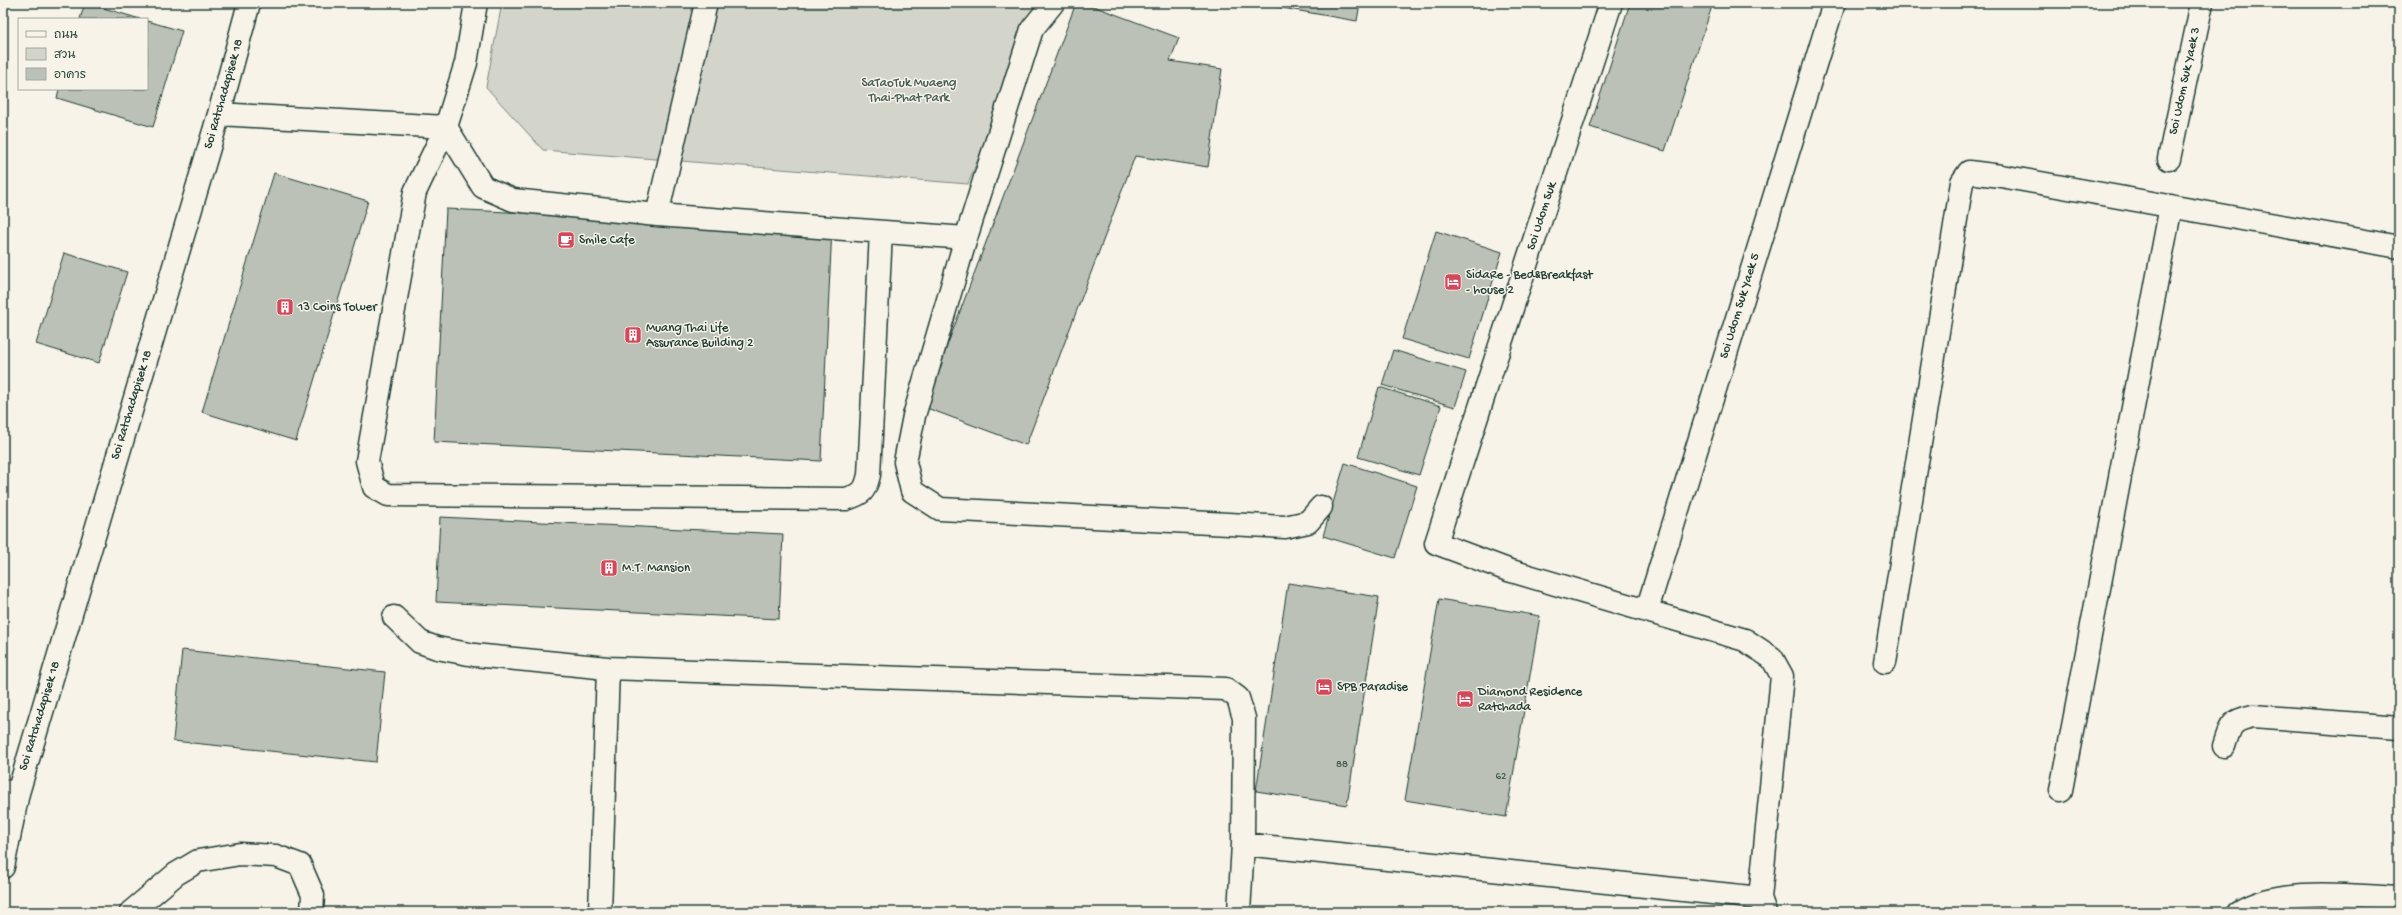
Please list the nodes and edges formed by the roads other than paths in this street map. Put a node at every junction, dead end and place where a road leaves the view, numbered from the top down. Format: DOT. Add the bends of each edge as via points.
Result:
graph roads {
  1 [pos="249,3"];
  2 [pos="476,3"];
  3 [pos="706,3"];
  4 [pos="1053,3"];
  5 [pos="1611,3"];
  6 [pos="1834,3"];
  7 [pos="2202,3"];
  8 [pos="219,114"];
  9 [pos="446,127"];
  10 [pos="2169,159"];
  11 [pos="2171,206"];
  12 [pos="657,215"];
  13 [pos="881,232"];
  14 [pos="966,238"];
  15 [pos="2399,247"];
  16 [pos="1322,507"];
  17 [pos="1647,610"];
  18 [pos="394,617"];
  19 [pos="1885,662"];
  20 [pos="608,668"];
  21 [pos="2399,726"];
  22 [pos="2224,746"];
  23 [pos="2061,790"];
  24 [pos="10,792"];
  25 [pos="1243,844"];
  26 [pos="3,867"];
  27 [pos="2399,898"];
  28 [pos="1763,905"];
  29 [pos="130,912"];
  30 [pos="312,912"];
  31 [pos="600,912"];
  32 [pos="1239,912"];
  33 [pos="2239,912"];
  1 -- 8 [label="street, Soi Ratchadapisek 18"];
  2 -- 9 [label="street" via="466,63"];
  3 -- 12 [label="street"];
  4 -- 14 [label="street" via="1032,29"];
  5 -- 17 [label="street, Soi Udom Suk" via="1436,543 1508,570"];
  6 -- 17 [label="street, Soi Udom Suk Yaek 5"];
  7 -- 10 [label="street, Soi Udom Suk Yaek 3"];
  8 -- 9 [label="street"];
  8 -- 24 [label="street, Soi Ratchadapisek 18"];
  9 -- 12 [label="street" via="484,187 513,200"];
  9 -- 13 [label="street" via="415,192 367,462 374,486 388,495 838,499 857,495 866,488 869,475"];
  11 -- 15 [label="street"];
  11 -- 19 [label="street" via="1979,172 1969,172 1962,182"];
  11 -- 23 [label="street"];
  12 -- 13 [label="street"];
  13 -- 14 [label="street"];
  14 -- 16 [label="street" via="914,416 906,462 912,491 940,509 1285,527 1308,522"];
  17 -- 28 [label="street" via="1744,640 1772,658 1782,676"];
  18 -- 20 [label="street" via="420,642 437,648 474,655"];
  20 -- 25 [label="street" via="1226,690 1238,698 1244,718"];
  20 -- 31 [label="street"];
  21 -- 22 [label="street" via="2253,716 2237,720 2231,727"];
  24 -- 26 [label="street, Soi Ratchadapisek 18"];
  25 -- 28 [label="street"];
  25 -- 32 [label="street"];
  27 -- 33 [label="street" via="2284,897"];
  29 -- 30 [label="street" via="176,874 198,861 240,854 276,856 300,865 313,895"];
}
